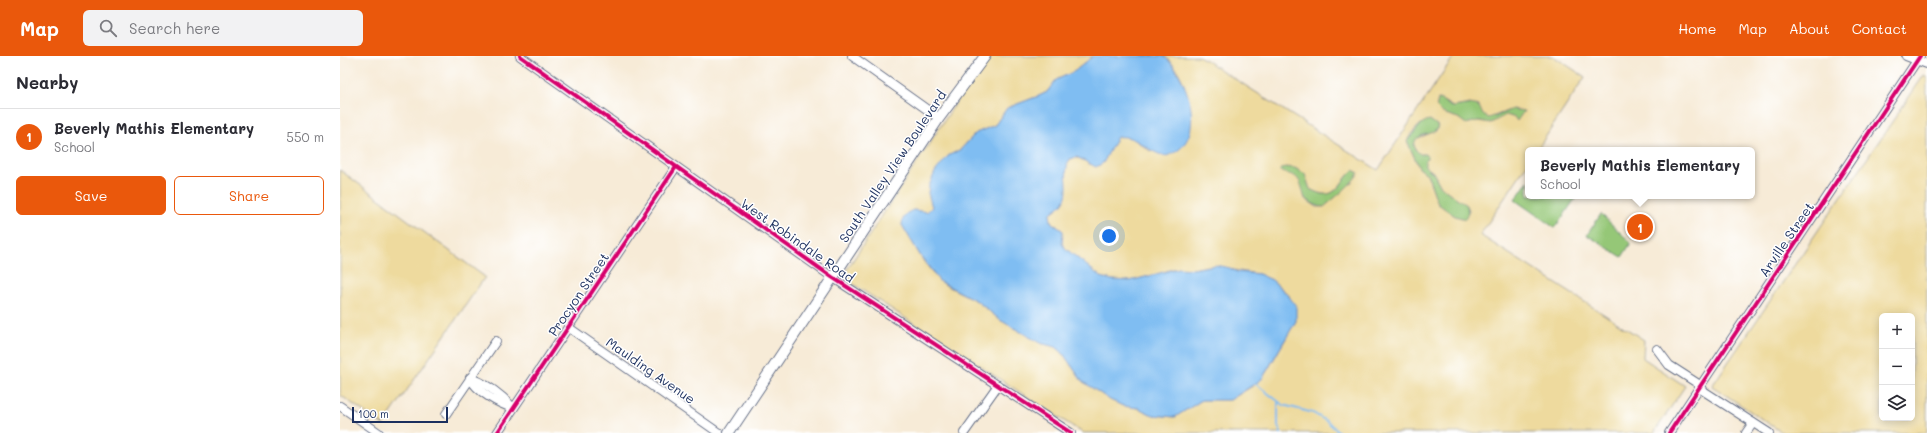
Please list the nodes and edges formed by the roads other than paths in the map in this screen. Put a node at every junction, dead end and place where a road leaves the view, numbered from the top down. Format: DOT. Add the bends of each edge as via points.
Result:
graph roads {
  1 [pos="520,56"];
  2 [pos="852,56"];
  3 [pos="985,56"];
  4 [pos="1906,56"];
  5 [pos="1919,58"];
  6 [pos="1927,64"];
  7 [pos="939,118"];
  8 [pos="676,167"];
  9 [pos="832,277"];
  10 [pos="568,328"];
  11 [pos="496,341"];
  12 [pos="1657,349"];
  13 [pos="470,378"];
  14 [pos="998,385"];
  15 [pos="1699,387"];
  16 [pos="340,406"];
  17 [pos="513,408"];
  18 [pos="446,414"];
  19 [pos="1753,423"];
  20 [pos="380,433"];
  21 [pos="497,433"];
  22 [pos="719,433"];
  23 [pos="729,433"];
  24 [pos="964,433"];
  25 [pos="1071,433"];
  26 [pos="1669,433"];
  27 [pos="1746,433"];
  28 [pos="1769,433"];
  1 -- 8 [label="street, West Robindale Road"];
  2 -- 7 [label="street"];
  3 -- 7 [label="main road, South Valley View Boulevard"];
  4 -- 5 [label="street"];
  5 -- 6 [label="street"];
  5 -- 15 [label="street, Arville Street"];
  7 -- 9 [label="main road, South Valley View Boulevard"];
  8 -- 9 [label="street, West Robindale Road"];
  8 -- 10 [label="street, Procyon Street"];
  9 -- 14 [label="street, West Robindale Road"];
  9 -- 23 [label="main road, South Valley View Boulevard"];
  10 -- 17 [label="street, Procyon Street"];
  10 -- 22 [label="street, Maulding Avenue"];
  11 -- 13 [label="street"];
  12 -- 15 [label="street" via="1669,365"];
  13 -- 17 [label="street" via="474,385 503,405"];
  13 -- 18 [label="street"];
  14 -- 24 [label="street"];
  14 -- 25 [label="street, West Robindale Road"];
  15 -- 19 [label="street"];
  15 -- 26 [label="street, Arville Street"];
  16 -- 20 [label="street"];
  17 -- 21 [label="street, Procyon Street"];
  19 -- 27 [label="street"];
  19 -- 28 [label="street"];
}
